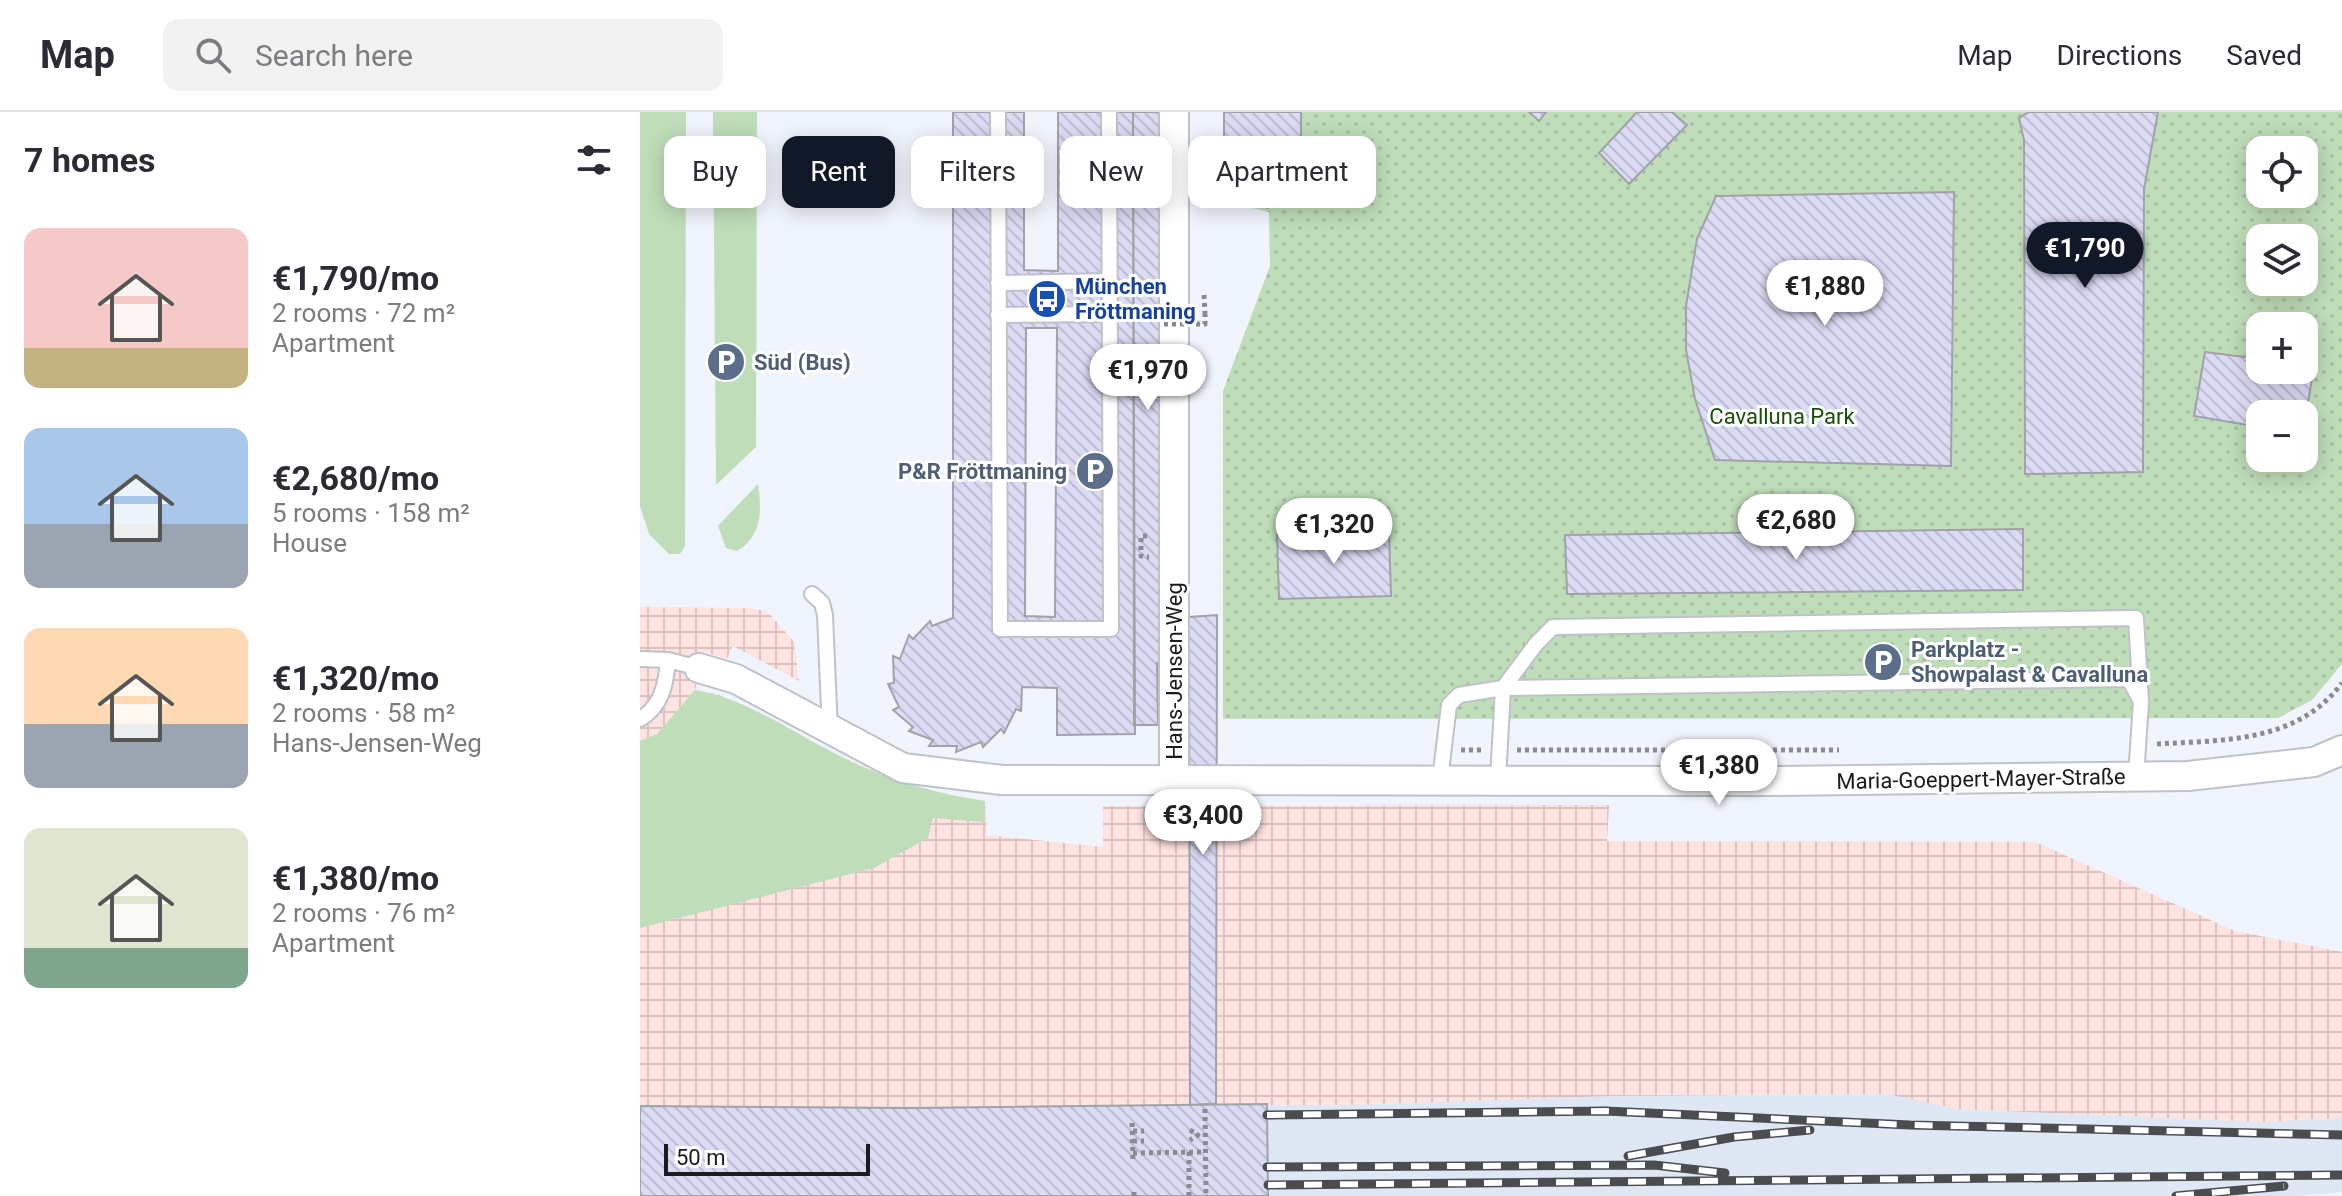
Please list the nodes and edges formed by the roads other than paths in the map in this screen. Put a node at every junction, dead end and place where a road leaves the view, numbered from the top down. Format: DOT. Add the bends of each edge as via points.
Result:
graph roads {
  1 [pos="998,112"];
  2 [pos="1109,112"];
  3 [pos="1174,112"];
  4 [pos="1110,281"];
  5 [pos="998,283"];
  6 [pos="1111,314"];
  7 [pos="998,315"];
  8 [pos="812,594"];
  9 [pos="640,659"];
  10 [pos="668,660"];
  11 [pos="699,668"];
  12 [pos="1503,688"];
  13 [pos="2141,702"];
  14 [pos="640,719"];
  15 [pos="2342,727"];
  16 [pos="830,732"];
  17 [pos="2342,750"];
  18 [pos="2259,770"];
  19 [pos="2136,777"];
  20 [pos="1174,779"];
  21 [pos="1440,780"];
  22 [pos="1498,780"];
  1 -- 5 [label="lane"];
  2 -- 4 [label="lane"];
  3 -- 20 [label="street, Hans-Jensen-Weg"];
  4 -- 5 [label="lane"];
  4 -- 6 [label="lane"];
  5 -- 7 [label="lane"];
  6 -- 7 [label="lane"];
  6 -- 7 [label="lane" via="1111,629 1000,629"];
  8 -- 16 [label="lane" via="825,615"];
  9 -- 10 [label="lane"];
  10 -- 11 [label="lane"];
  10 -- 14 [label="lane" via="666,687 652,711"];
  11 -- 16 [label="street, Hans-Jensen-Weg" via="736,679"];
  12 -- 13 [label="lane" via="2129,679"];
  12 -- 13 [label="lane" via="1553,627 2136,618"];
  12 -- 21 [label="lane" via="1459,695 1449,705"];
  12 -- 22 [label="lane"];
  13 -- 19 [label="lane"];
  15 -- 18 [label="street, Maria-Goeppert-Mayer-Straße" via="2301,756"];
  16 -- 20 [label="street, Hans-Jensen-Weg" via="903,768 1002,780"];
  17 -- 18 [label="street, Maria-Goeppert-Mayer-Straße" via="2314,762"];
  18 -- 19 [label="street, Maria-Goeppert-Mayer-Straße"];
  19 -- 22 [label="street, Maria-Goeppert-Mayer-Straße"];
  20 -- 21 [label="street, Maria-Goeppert-Mayer-Straße"];
  21 -- 22 [label="street, Maria-Goeppert-Mayer-Straße"];
}
